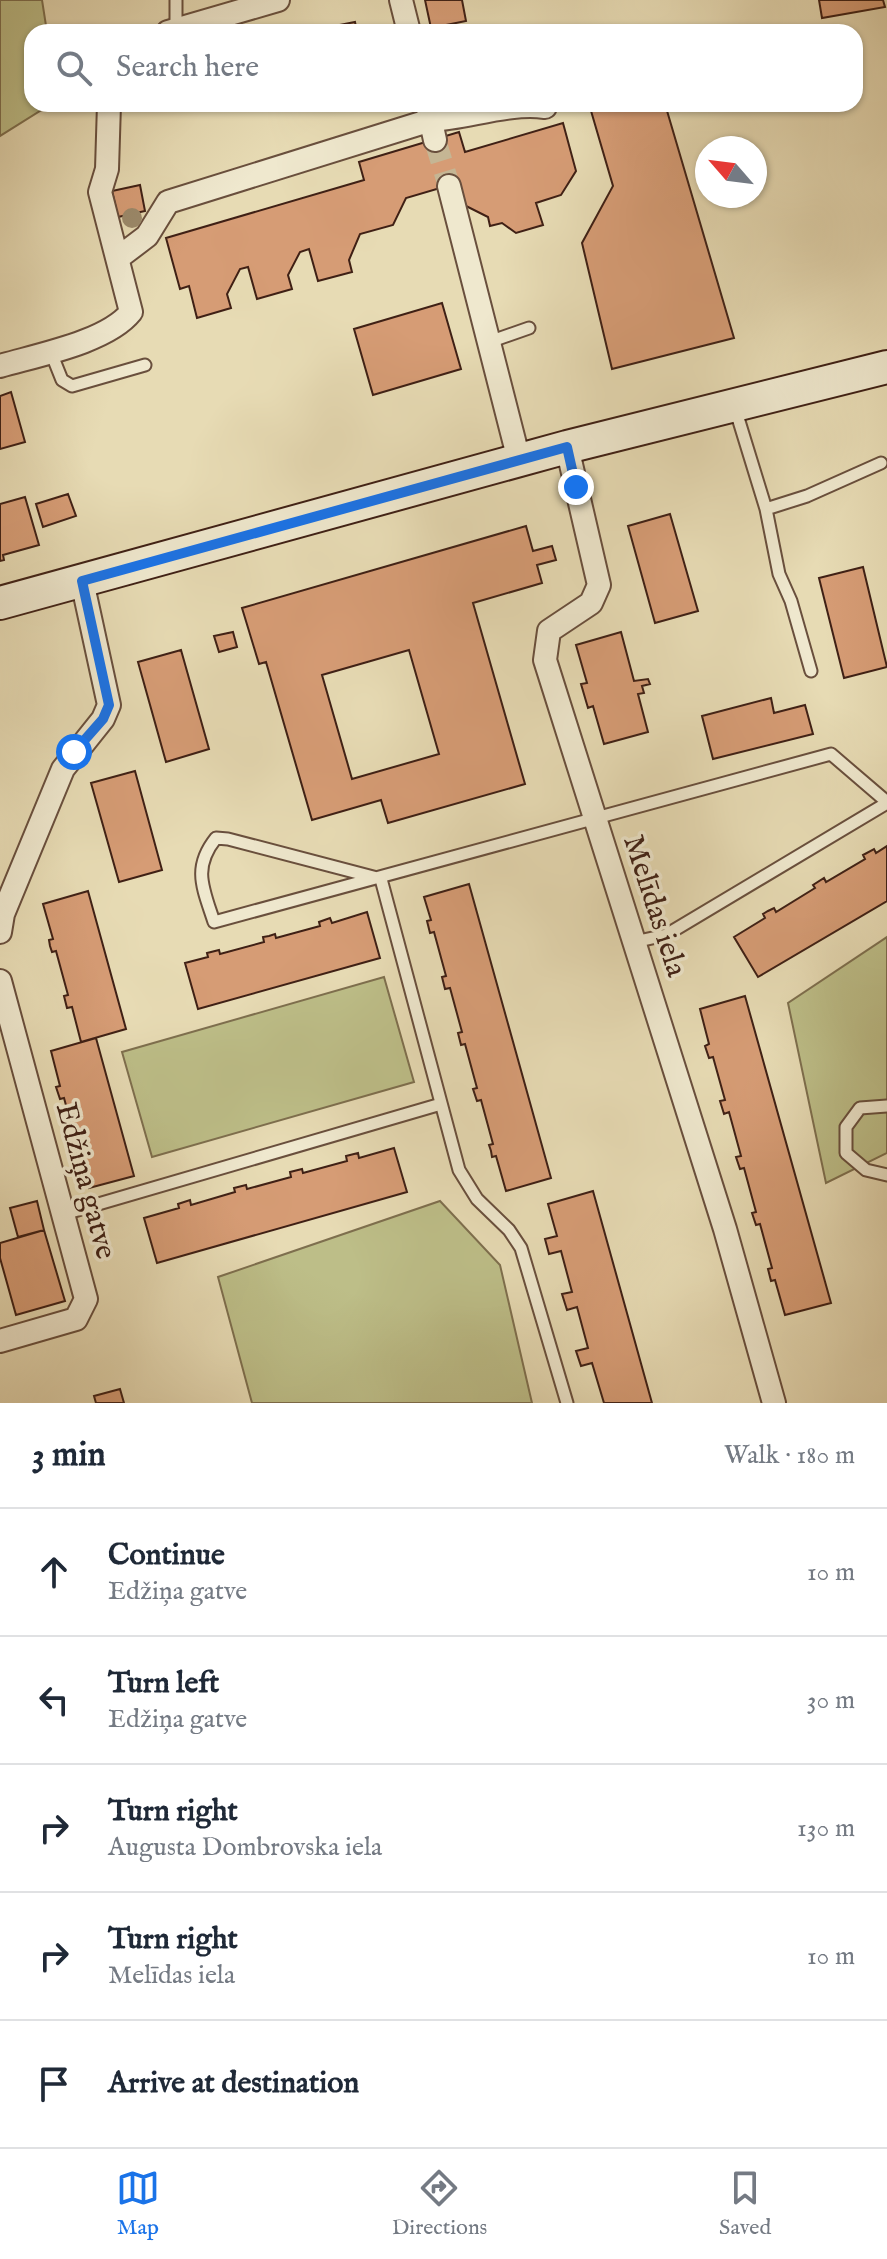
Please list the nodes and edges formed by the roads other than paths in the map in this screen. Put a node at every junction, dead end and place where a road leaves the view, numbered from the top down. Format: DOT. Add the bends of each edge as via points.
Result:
graph roads {
  1 [pos="176,0"];
  2 [pos="278,0"];
  3 [pos="401,0"];
  4 [pos="173,24"];
  5 [pos="193,24"];
  6 [pos="407,24"];
  7 [pos="109,112"];
  8 [pos="492,112"];
  9 [pos="431,121"];
  10 [pos="449,186"];
  11 [pos="118,258"];
  12 [pos="529,328"];
  13 [pos="489,342"];
  14 [pos="50,350"];
  15 [pos="145,365"];
  16 [pos="0,366"];
  17 [pos="887,367"];
  18 [pos="734,407"];
  19 [pos="567,447"];
  20 [pos="519,460"];
  21 [pos="881,463"];
  22 [pos="766,509"];
  23 [pos="82,581"];
  24 [pos="0,603"];
  25 [pos="811,671"];
  26 [pos="887,803"];
  27 [pos="594,817"];
  28 [pos="381,879"];
  29 [pos="0,932"];
  30 [pos="634,942"];
  31 [pos="0,981"];
  32 [pos="441,1104"];
  33 [pos="887,1106"];
  34 [pos="887,1175"];
  35 [pos="64,1214"];
  36 [pos="0,1341"];
  37 [pos="567,1403"];
  38 [pos="774,1403"];
  1 -- 4 [label="lane"];
  2 -- 5 [label="street"];
  3 -- 6 [label="street"];
  7 -- 11 [label="street" via="107,169 100,192"];
  8 -- 9 [label="street"];
  9 -- 11 [label="street" via="168,202 147,236"];
  10 -- 13 [label="street"];
  11 -- 14 [label="street" via="131,312 120,325"];
  12 -- 13 [label="lane"];
  13 -- 20 [label="street"];
  14 -- 15 [label="lane" via="62,380 72,386"];
  14 -- 16 [label="street"];
  17 -- 18 [label="main road"];
  18 -- 19 [label="main road"];
  18 -- 22 [label="lane"];
  19 -- 20 [label="main road"];
  19 -- 27 [label="street, Melīdas iela" via="599,585 591,603 549,631 545,660"];
  20 -- 23 [label="main road"];
  21 -- 22 [label="lane"];
  22 -- 25 [label="lane" via="779,574"];
  23 -- 24 [label="main road"];
  23 -- 29 [label="street" via="109,705 63,769"];
  26 -- 27 [label="lane" via="831,754"];
  26 -- 30 [label="lane" via="666,935"];
  27 -- 28 [label="lane"];
  27 -- 30 [label="street, Melīdas iela"];
  28 -- 28 [label="lane" via="228,839 216,838 201,857 202,886 214,922"];
  28 -- 32 [label="lane"];
  30 -- 38 [label="street, Melīdas iela"];
  31 -- 35 [label="street, Edžiņa gatve"];
  32 -- 35 [label="lane"];
  32 -- 37 [label="lane" via="459,1170 521,1248"];
  33 -- 34 [label="lane" via="860,1108 846,1127 846,1153 866,1170"];
  35 -- 36 [label="street, Edžiņa gatve" via="86,1299 76,1319"];
}
